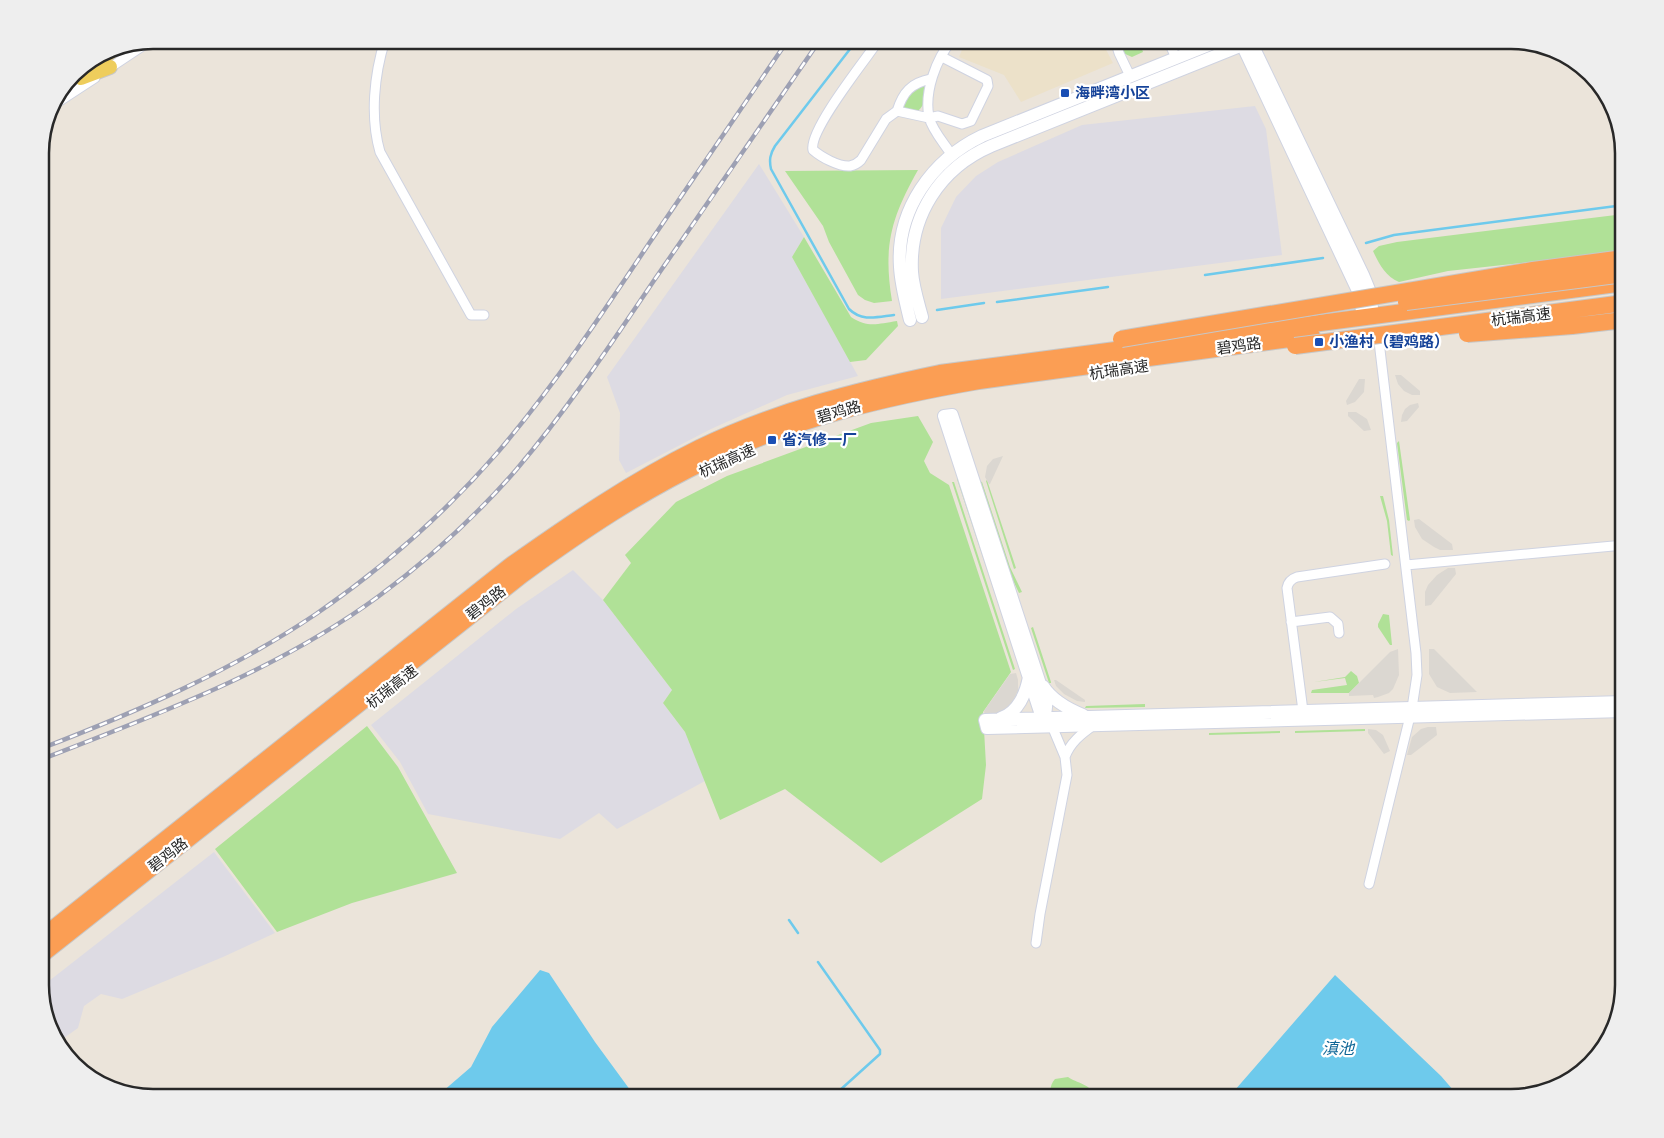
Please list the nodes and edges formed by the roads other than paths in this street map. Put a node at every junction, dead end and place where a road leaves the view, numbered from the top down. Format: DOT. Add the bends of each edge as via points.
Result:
graph roads {
  1 [pos="383,49"];
  2 [pos="873,49"];
  3 [pos="947,49"];
  4 [pos="1118,49"];
  5 [pos="1172,49"];
  6 [pos="1198,49"];
  7 [pos="1228,49"];
  8 [pos="1252,49"];
  9 [pos="135,51"];
  10 [pos="942,57"];
  11 [pos="1176,58"];
  12 [pos="110,67"];
  13 [pos="1130,76"];
  14 [pos="79,79"];
  15 [pos="931,79"];
  16 [pos="64,98"];
  17 [pos="897,111"];
  18 [pos="930,118"];
  19 [pos="951,154"];
  20 [pos="1615,259"];
  21 [pos="1615,275"];
  22 [pos="1615,284"];
  23 [pos="1615,297"];
  24 [pos="1615,304"];
  25 [pos="484,315"];
  26 [pos="1371,320"];
  27 [pos="1615,321"];
  28 [pos="1121,339"];
  29 [pos="1295,346"];
  30 [pos="1615,546"];
  31 [pos="1385,564"];
  32 [pos="1406,565"];
  33 [pos="1291,622"];
  34 [pos="1339,634"];
  35 [pos="1034,679"];
  36 [pos="1615,702"];
  37 [pos="1303,711"];
  38 [pos="1615,711"];
  39 [pos="1411,712"];
  40 [pos="1000,719"];
  41 [pos="1091,721"];
  42 [pos="1053,723"];
  43 [pos="1064,757"];
  44 [pos="1369,884"];
  45 [pos="49,921"];
  46 [pos="49,932"];
  47 [pos="1036,943"];
  48 [pos="49,949"];
  49 [pos="49,959"];
  1 -- 25 [label="street" via="375,96 375,135 380,152 471,316"];
  2 -- 17 [label="street" via="829,111 813,140 814,150 818,155 843,165 855,164 866,155 886,119"];
  3 -- 10 [label="street"];
  4 -- 13 [label="street"];
  5 -- 11 [label="street"];
  6 -- 11 [label="street"];
  7 -- 19 [label="street" via="990,146 954,168 934,191 916,230 912,251 916,319 903,290 900,266 904,228 926,182"];
  8 -- 26 [label="street" via="1363,275 1370,292"];
  9 -- 12 [label="street"];
  10 -- 15 [label="street"];
  10 -- 18 [label="street" via="983,76 988,86 967,123 957,124 938,116"];
  11 -- 13 [label="street"];
  12 -- 14 [label="main road"];
  12 -- 16 [label="street"];
  13 -- 19 [label="street" via="982,136"];
  15 -- 17 [label="street" via="910,87 900,100"];
  15 -- 18 [label="street"];
  17 -- 18 [label="street"];
  18 -- 19 [label="street"];
  20 -- 28 [label="highway, bridge" via="1532,270"];
  21 -- 28 [label="highway, 杭瑞高速, bridge"];
  22 -- 26 [label="highway, 碧鸡路"];
  23 -- 26 [label="highway, 碧鸡路"];
  24 -- 29 [label="highway, 杭瑞高速, bridge"];
  26 -- 32 [label="street"];
  26 -- 46 [label="highway, 碧鸡路" via="940,373 826,400 701,448 602,502 510,566"];
  26 -- 48 [label="highway, 碧鸡路" via="944,387 840,411 782,430 709,460 598,522 522,575"];
  27 -- 29 [label="highway, bridge"];
  28 -- 45 [label="highway, 杭瑞高速" via="952,362 842,388 788,404 735,425 636,473 575,511 482,577"];
  29 -- 49 [label="highway, 杭瑞高速" via="930,396 829,422 700,472 606,525 533,576"];
  30 -- 32 [label="street"];
  31 -- 33 [label="street" via="1293,578 1287,588"];
  32 -- 39 [label="street" via="1417,675"];
  33 -- 34 [label="street" via="1330,617 1338,624"];
  33 -- 37 [label="street"];
  35 -- 35 [label="street" via="952,414 944,416"];
  35 -- 40 [label="street" via="1027,685 1020,703 1008,716"];
  35 -- 41 [label="street" via="1053,698"];
  35 -- 42 [label="street"];
  36 -- 39 [label="street"];
  37 -- 39 [label="street"];
  37 -- 41 [label="street"];
  38 -- 39 [label="street"];
  39 -- 41 [label="street"];
  39 -- 44 [label="street"];
  40 -- 42 [label="street"];
  40 -- 42 [label="street" via="985,720 987,728"];
  41 -- 42 [label="street"];
  41 -- 42 [label="street"];
  41 -- 43 [label="street"];
  42 -- 43 [label="street"];
  43 -- 47 [label="street" via="1067,775"];
}
